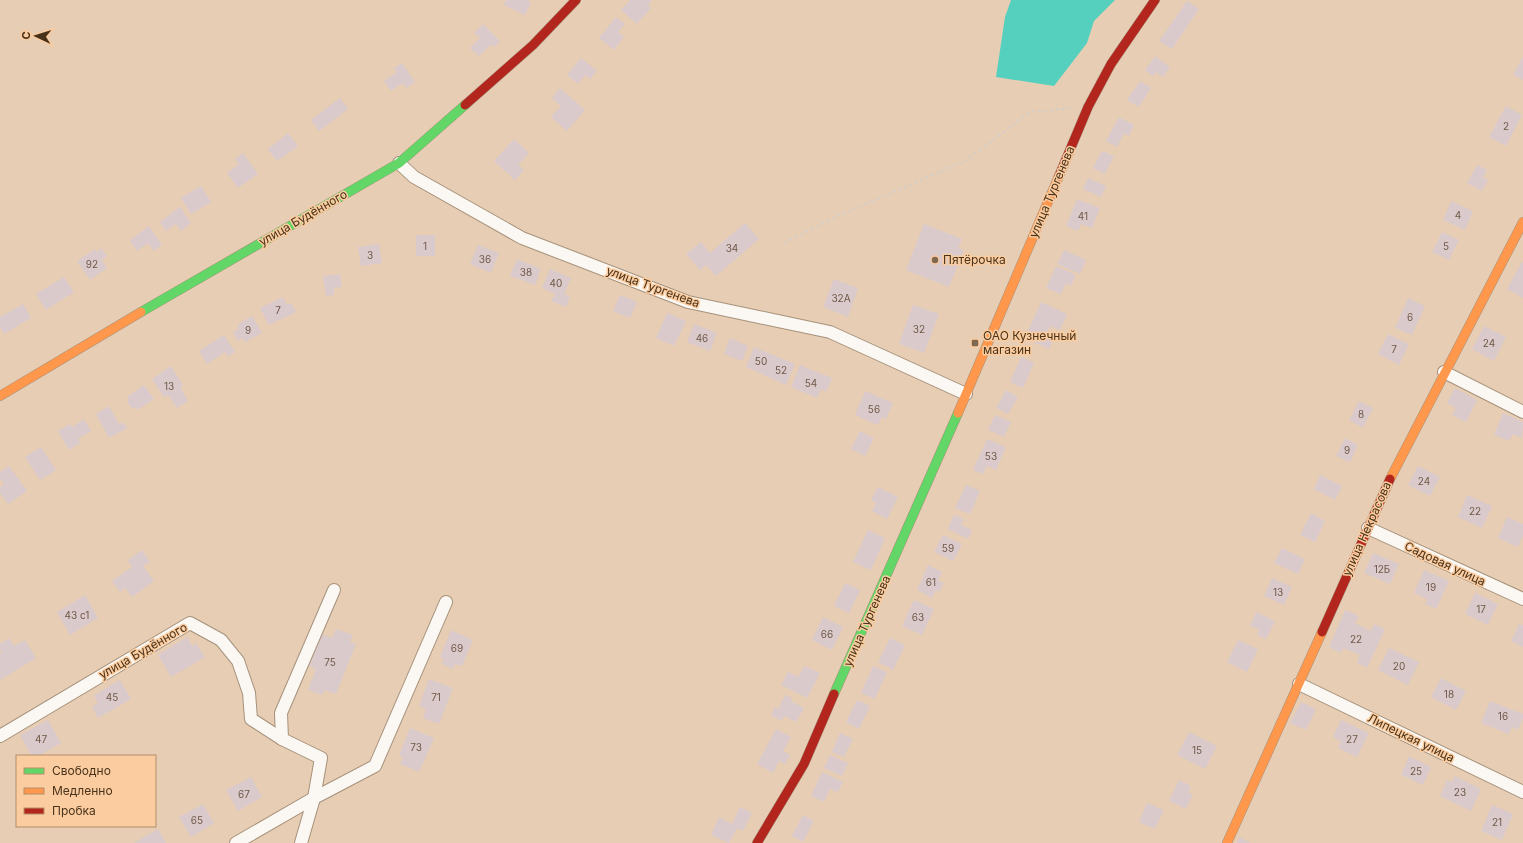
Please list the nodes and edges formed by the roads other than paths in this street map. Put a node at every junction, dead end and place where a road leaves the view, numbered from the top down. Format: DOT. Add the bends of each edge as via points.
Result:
graph roads {
  1 [pos="576,0"];
  2 [pos="1155,0"];
  3 [pos="399,163"];
  4 [pos="1523,222"];
  5 [pos="1444,372"];
  6 [pos="966,394"];
  7 [pos="0,396"];
  8 [pos="1523,412"];
  9 [pos="1368,528"];
  10 [pos="334,590"];
  11 [pos="1523,599"];
  12 [pos="446,602"];
  13 [pos="1299,684"];
  14 [pos="0,736"];
  15 [pos="282,739"];
  16 [pos="1523,792"];
  17 [pos="314,798"];
  18 [pos="236,843"];
  19 [pos="301,843"];
  20 [pos="757,843"];
  21 [pos="1227,843"];
  1 -- 3 [label="street, улица Будённого" via="532,45"];
  2 -- 6 [label="street, улица Тургенева" via="1111,64 1088,107"];
  3 -- 6 [label="street, улица Тургенева" via="414,177 522,238 688,302 830,332"];
  3 -- 7 [label="street, улица Будённого"];
  4 -- 5 [label="street, улица Некрасова"];
  5 -- 8 [label="street"];
  5 -- 9 [label="street, улица Некрасова" via="1396,464"];
  6 -- 20 [label="street, улица Тургенева" via="804,764"];
  9 -- 11 [label="street, Садовая улица"];
  9 -- 13 [label="street, улица Некрасова"];
  10 -- 15 [label="street" via="281,713"];
  12 -- 17 [label="street" via="375,766"];
  13 -- 16 [label="street, Липецкая улица"];
  13 -- 21 [label="street, улица Некрасова"];
  14 -- 15 [label="street, улица Будённого" via="190,623 221,640 238,661 249,694 251,719"];
  15 -- 17 [label="street, улица Будённого" via="321,758"];
  17 -- 18 [label="street"];
  17 -- 19 [label="street, улица Будённого"];
}
